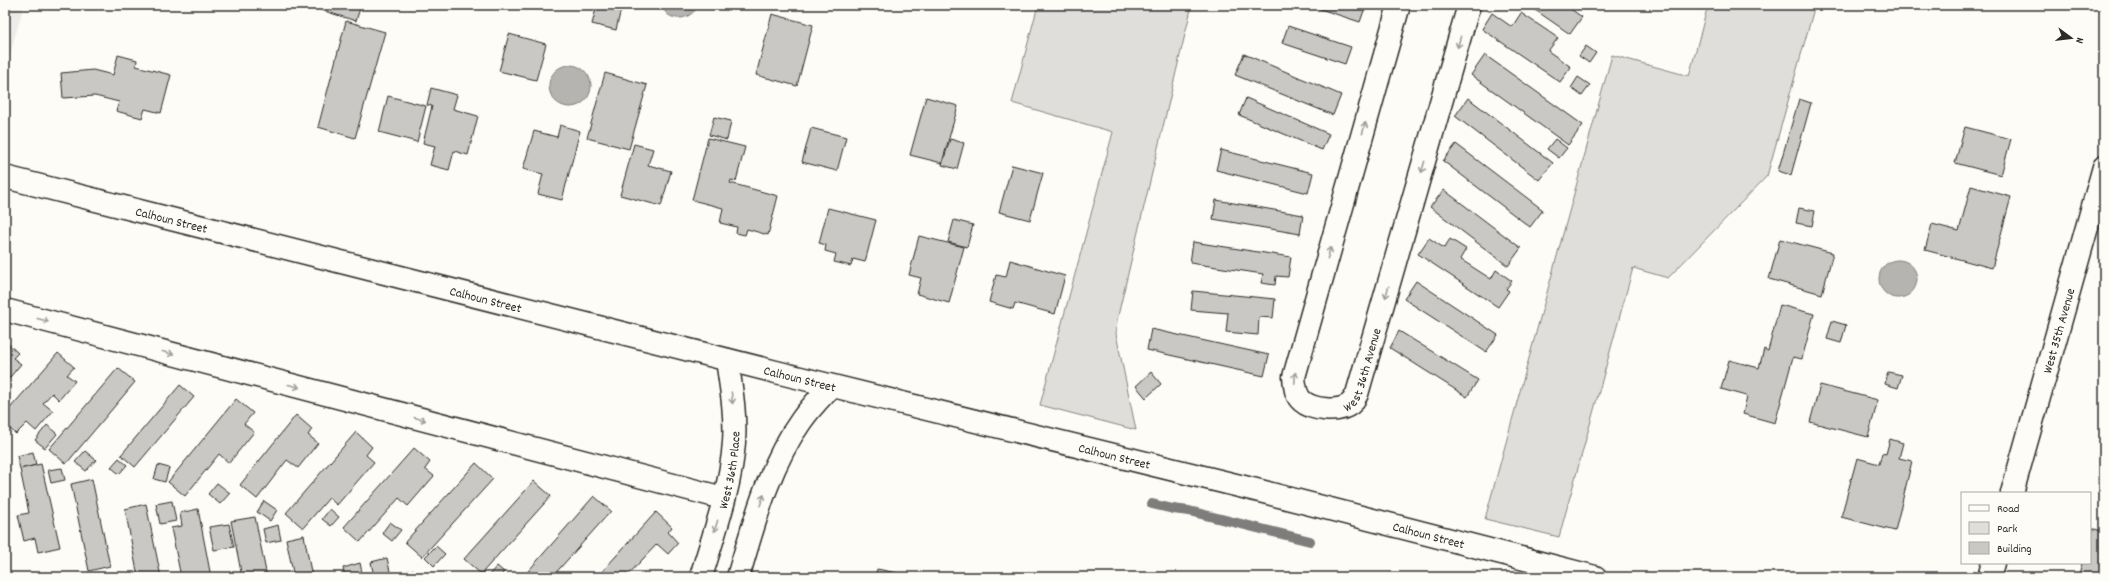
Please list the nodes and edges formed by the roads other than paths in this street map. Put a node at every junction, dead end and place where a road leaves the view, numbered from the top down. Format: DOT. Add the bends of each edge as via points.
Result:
graph roads {
  1 [pos="1399,5"];
  2 [pos="1469,5"];
  3 [pos="2104,167"];
  4 [pos="5,177"];
  5 [pos="5,310"];
  6 [pos="727,360"];
  7 [pos="831,386"];
  8 [pos="2012,492"];
  9 [pos="724,498"];
  10 [pos="1993,564"];
  11 [pos="701,577"];
  12 [pos="738,577"];
  13 [pos="1595,577"];
  14 [pos="1989,577"];
  2 -- 1 [label="street, West 36th Avenue, one-way" via="1357,394 1350,405 1344,407 1315,407 1302,401 1296,392 1294,377"];
  3 -- 8 [label="street, West 35th Avenue"];
  4 -- 6 [label="street, Calhoun Street"];
  5 -- 9 [label="street, one-way"];
  6 -- 7 [label="street, Calhoun Street"];
  6 -- 9 [label="street, West 36th Place, one-way" via="734,441"];
  12 -- 7 [label="street, one-way" via="758,510 774,468 800,421"];
  7 -- 13 [label="street, Calhoun Street" via="1260,491"];
  9 -- 11 [label="street, West 36th Place, one-way"];
  10 -- 14 [label="street"];
}
